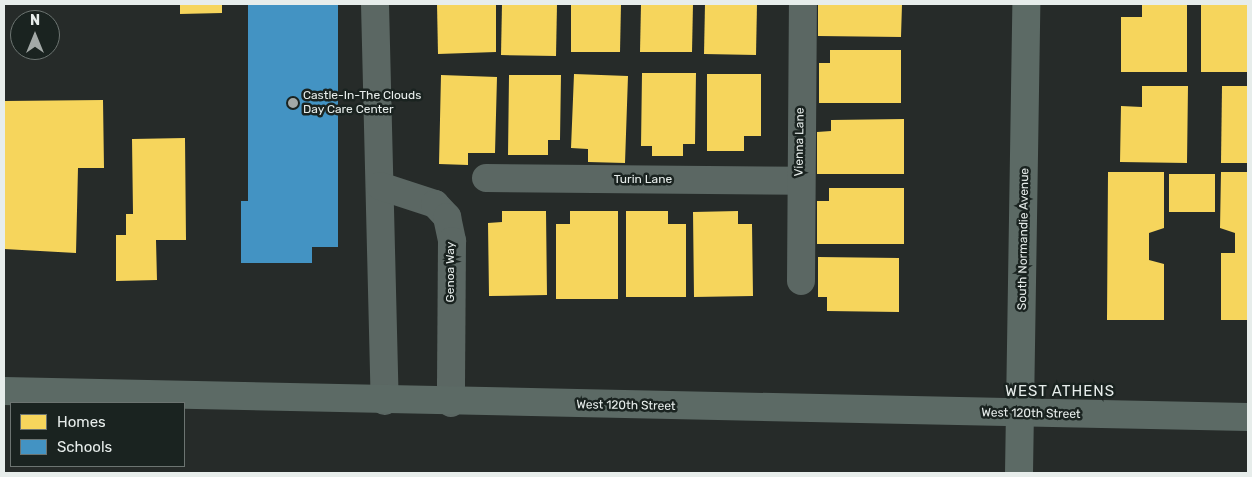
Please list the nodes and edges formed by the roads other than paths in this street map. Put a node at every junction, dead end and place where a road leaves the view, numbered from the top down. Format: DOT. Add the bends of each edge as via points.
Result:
graph roads {
  1 [pos="375,4"];
  2 [pos="803,4"];
  3 [pos="1026,4"];
  4 [pos="486,178"];
  5 [pos="800,181"];
  6 [pos="380,186"];
  7 [pos="801,281"];
  8 [pos="4,391"];
  9 [pos="385,401"];
  10 [pos="451,403"];
  11 [pos="1020,414"];
  12 [pos="1248,417"];
  13 [pos="1019,473"];
  1 -- 6 [label="street"];
  2 -- 5 [label="street, Vienna Lane"];
  3 -- 11 [label="street, South Normandie Avenue"];
  4 -- 5 [label="street, Turin Lane"];
  5 -- 7 [label="street, Vienna Lane"];
  6 -- 9 [label="street"];
  6 -- 10 [label="street, Genoa Way" via="435,204 448,217 452,241"];
  8 -- 9 [label="street, West 120th Street"];
  9 -- 10 [label="street, West 120th Street"];
  10 -- 11 [label="street, West 120th Street"];
  11 -- 12 [label="street, West 120th Street"];
  11 -- 13 [label="street, South Normandie Avenue"];
}
